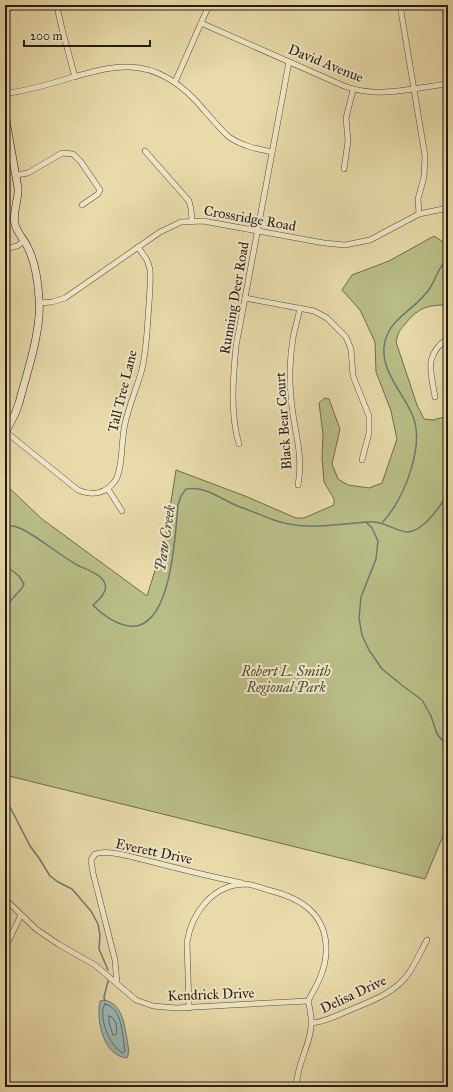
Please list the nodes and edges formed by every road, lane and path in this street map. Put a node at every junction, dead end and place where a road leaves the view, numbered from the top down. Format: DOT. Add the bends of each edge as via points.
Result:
graph roads {
  1 [pos="209,5"];
  2 [pos="400,5"];
  3 [pos="57,7"];
  4 [pos="201,23"];
  5 [pos="289,62"];
  6 [pos="75,77"];
  7 [pos="175,82"];
  8 [pos="448,84"];
  9 [pos="414,88"];
  10 [pos="354,90"];
  11 [pos="5,94"];
  12 [pos="5,115"];
  13 [pos="145,151"];
  14 [pos="272,152"];
  15 [pos="344,169"];
  16 [pos="16,175"];
  17 [pos="82,205"];
  18 [pos="448,208"];
  19 [pos="419,214"];
  20 [pos="192,221"];
  21 [pos="258,230"];
  22 [pos="24,241"];
  23 [pos="138,247"];
  24 [pos="5,249"];
  25 [pos="245,298"];
  26 [pos="39,303"];
  27 [pos="300,308"];
  28 [pos="448,338"];
  29 [pos="435,397"];
  30 [pos="5,432"];
  31 [pos="239,444"];
  32 [pos="362,460"];
  33 [pos="298,485"];
  34 [pos="108,489"];
  35 [pos="122,511"];
  36 [pos="245,884"];
  37 [pos="5,899"];
  38 [pos="21,915"];
  39 [pos="9,940"];
  40 [pos="427,940"];
  41 [pos="117,983"];
  42 [pos="308,1001"];
  43 [pos="189,1008"];
  44 [pos="312,1023"];
  45 [pos="296,1087"];
  1 -- 4 [label="street"];
  2 -- 9 [label="street"];
  3 -- 6 [label="street"];
  4 -- 5 [label="street, David Avenue"];
  4 -- 7 [label="street"];
  5 -- 10 [label="street, David Avenue"];
  5 -- 14 [label="street, Running Deer Road"];
  6 -- 7 [label="street" via="108,68 128,67 155,72"];
  6 -- 11 [label="street"];
  7 -- 14 [label="street" via="193,97 229,136 253,148"];
  8 -- 9 [label="street, David Avenue"];
  9 -- 10 [label="street, David Avenue" via="375,93"];
  9 -- 19 [label="street" via="425,162 418,199"];
  10 -- 15 [label="street" via="346,118 348,142"];
  12 -- 16 [label="street"];
  13 -- 20 [label="street" via="188,201"];
  14 -- 21 [label="street, Running Deer Road"];
  16 -- 17 [label="street" via="28,173 62,153 72,154 81,162 100,190"];
  16 -- 22 [label="street" via="18,193 14,221"];
  18 -- 19 [label="street, Crossridge Road"];
  19 -- 21 [label="street, Crossridge Road" via="377,237 353,244 335,244"];
  20 -- 21 [label="street, Crossridge Road"];
  20 -- 23 [label="street, Crossridge Road" via="168,227"];
  21 -- 25 [label="street, Running Deer Road"];
  22 -- 24 [label="street"];
  22 -- 26 [label="street" via="32,258"];
  23 -- 26 [label="street, Crossridge Road" via="65,298"];
  23 -- 34 [label="street, Tall Tree Lane" via="150,269 146,347 125,424 119,472"];
  25 -- 27 [label="street"];
  25 -- 31 [label="street, Running Deer Road" via="236,346 234,378 235,430"];
  26 -- 30 [label="street" via="37,330 19,403"];
  27 -- 32 [label="street" via="314,310 327,318 348,340 354,376 369,416 369,433"];
  27 -- 33 [label="street, Black Bear Court" via="293,338 290,386 301,463"];
  28 -- 29 [label="street" via="438,346 430,365"];
  30 -- 34 [label="street" via="78,490 91,493"];
  34 -- 35 [label="street"];
  36 -- 41 [label="street, Everett Drive" via="110,853 94,854 93,873 115,960"];
  36 -- 42 [label="street" via="276,891 297,900 312,912 323,930 326,953 323,973"];
  36 -- 43 [label="street" via="216,894 201,906 194,918 187,942"];
  37 -- 38 [label="street, Kendrick Drive"];
  38 -- 39 [label="street"];
  38 -- 41 [label="street, Kendrick Drive" via="47,937 86,959"];
  40 -- 44 [label="street, Delisa Drive" via="409,973 392,990 380,998"];
  41 -- 43 [label="street, Kendrick Drive" via="144,1004"];
  42 -- 43 [label="street, Kendrick Drive"];
  42 -- 44 [label="street"];
  44 -- 45 [label="street" via="308,1044 297,1073"];
}
